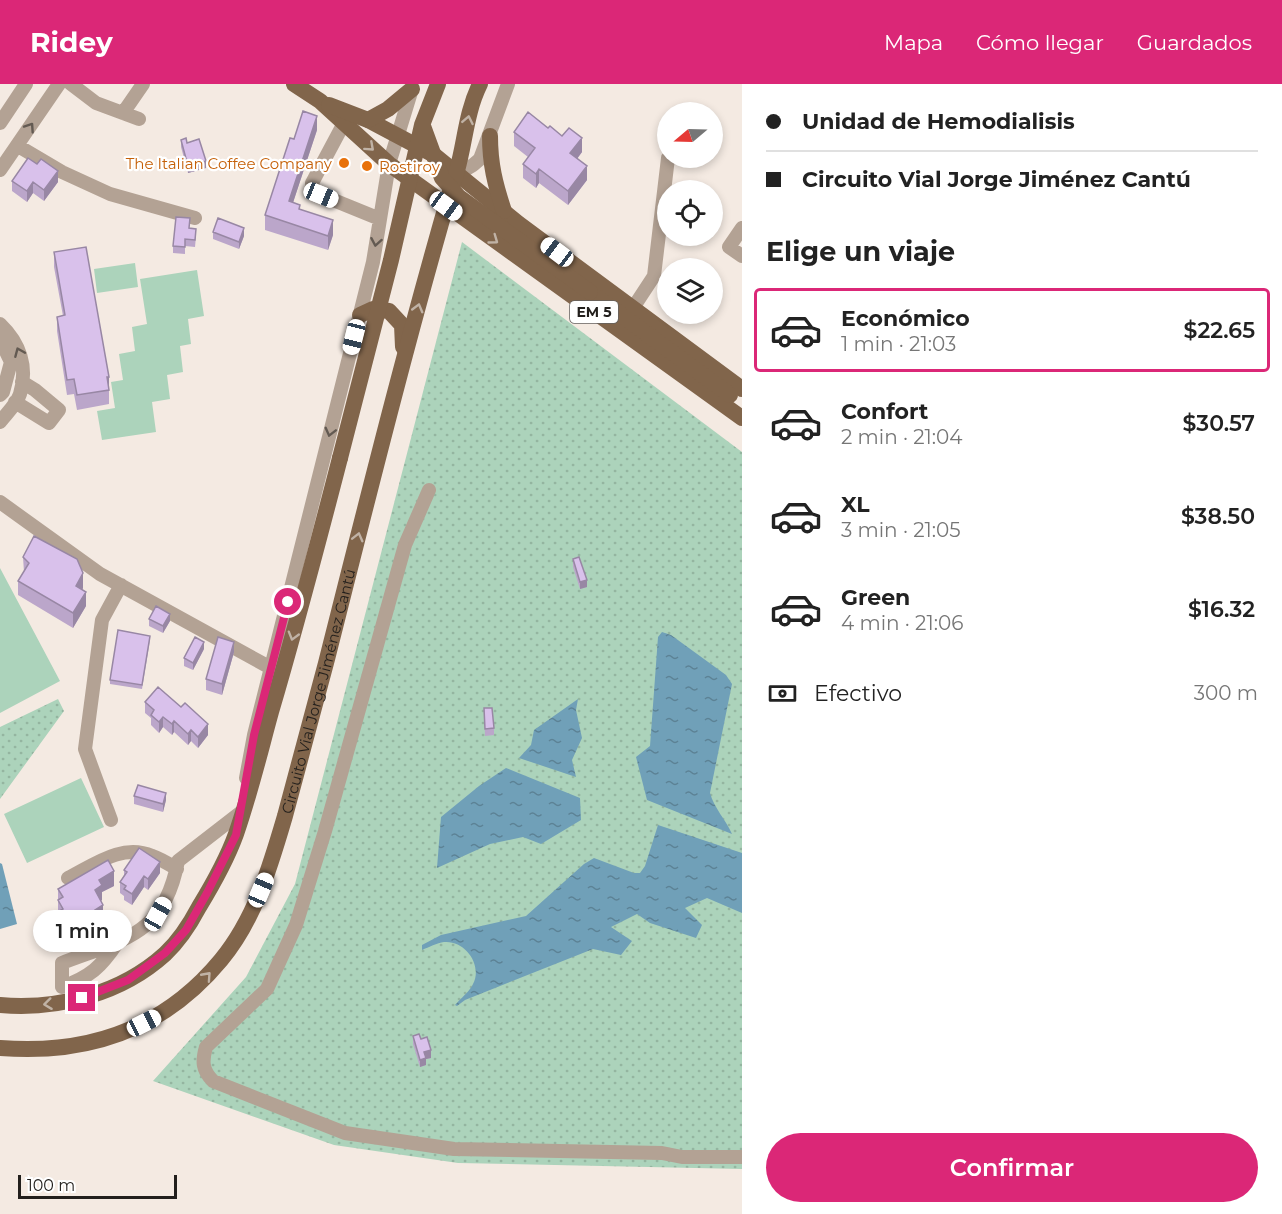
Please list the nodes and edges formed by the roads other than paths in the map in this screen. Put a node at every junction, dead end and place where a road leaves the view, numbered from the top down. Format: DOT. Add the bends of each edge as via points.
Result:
graph roads {
  1 [pos="26,84"];
  2 [pos="59,84"];
  3 [pos="71,84"];
  4 [pos="143,84"];
  5 [pos="294,84"];
  6 [pos="438,84"];
  7 [pos="480,84"];
  8 [pos="508,84"];
  9 [pos="413,87"];
  10 [pos="320,101"];
  11 [pos="5,103"];
  12 [pos="123,113"];
  13 [pos="139,119"];
  14 [pos="368,120"];
  15 [pos="0,123"];
  16 [pos="344,123"];
  17 [pos="422,125"];
  18 [pos="397,135"];
  19 [pos="490,135"];
  20 [pos="18,146"];
  21 [pos="389,164"];
  22 [pos="667,168"];
  23 [pos="0,170"];
  24 [pos="458,174"];
  25 [pos="446,206"];
  26 [pos="505,212"];
  27 [pos="195,218"];
  28 [pos="380,219"];
  29 [pos="742,228"];
  30 [pos="742,256"];
  31 [pos="633,308"];
  32 [pos="360,315"];
  33 [pos="0,324"];
  34 [pos="0,339"];
  35 [pos="403,362"];
  36 [pos="22,382"];
  37 [pos="742,389"];
  38 [pos="0,395"];
  39 [pos="15,402"];
  40 [pos="742,406"];
  41 [pos="742,418"];
  42 [pos="0,422"];
  43 [pos="429,490"];
  44 [pos="0,502"];
  45 [pos="121,585"];
  46 [pos="271,668"];
  47 [pos="240,813"];
  48 [pos="111,820"];
  49 [pos="236,835"];
  50 [pos="177,869"];
  51 [pos="68,878"];
  52 [pos="117,943"];
  53 [pos="0,1005"];
  54 [pos="0,1048"];
  55 [pos="742,1157"];
  1 -- 11 [label="street"];
  20 -- 2 [label="street, one-way"];
  3 -- 12 [label="street" via="96,103"];
  4 -- 12 [label="street"];
  5 -- 10 [label="main road, EM 5"];
  6 -- 17 [label="main road, bridge"];
  24 -- 7 [label="main road, Circuito Vial Jorge Jiménez Cantú, one-way" via="472,99"];
  8 -- 19 [label="street"];
  9 -- 14 [label="main road"];
  9 -- 18 [label="street"];
  10 -- 14 [label="main road, EM 5"];
  10 -- 16 [label="main road, EM 5"];
  11 -- 15 [label="street"];
  12 -- 13 [label="street"];
  14 -- 18 [label="main road, EM 5"];
  16 -- 21 [label="main road, EM 5, one-way"];
  16 -- 28 [label="street" via="312,183 314,190"];
  17 -- 40 [label="main road, bridge" via="442,178 459,197"];
  17 -- 49 [label="main road, one-way, bridge" via="300,614"];
  18 -- 21 [label="street"];
  18 -- 24 [label="main road, EM 5" via="434,155"];
  19 -- 24 [label="street" via="480,159"];
  19 -- 26 [label="main road" via="490,162"];
  20 -- 23 [label="street"];
  20 -- 27 [label="street" via="110,194"];
  21 -- 25 [label="main road, EM 5"];
  21 -- 28 [label="street"];
  22 -- 31 [label="street" via="654,276"];
  24 -- 25 [label="main road, Circuito Vial Jorge Jiménez Cantú"];
  24 -- 26 [label="main road, EM 5"];
  35 -- 25 [label="main road, Circuito Vial Jorge Jiménez Cantú, one-way"];
  25 -- 41 [label="main road, EM 5, one-way"];
  26 -- 31 [label="main road, EM 5"];
  28 -- 32 [label="street, one-way"];
  29 -- 30 [label="street" via="729,247"];
  31 -- 37 [label="main road, EM 5"];
  32 -- 35 [label="main road" via="373,309 389,310 396,317 402,325"];
  32 -- 46 [label="street, one-way"];
  36 -- 33 [label="street, one-way" via="24,363 12,335"];
  34 -- 38 [label="street" via="11,362"];
  54 -- 35 [label="main road, Circuito Vial Jorge Jiménez Cantú, one-way" via="63,1047 105,1038 163,1014 193,992 242,931 268,874 290,798"];
  36 -- 39 [label="street"];
  36 -- 39 [label="street" via="59,410 49,423"];
  39 -- 42 [label="street"];
  43 -- 55 [label="street" via="405,545 296,926 267,989 206,1047 202,1059 205,1073 213,1081 345,1133 454,1149"];
  44 -- 45 [label="street"];
  45 -- 46 [label="street"];
  45 -- 48 [label="street" via="102,620 85,749"];
  46 -- 47 [label="street"];
  47 -- 49 [label="street"];
  47 -- 50 [label="street" via="178,861"];
  49 -- 53 [label="main road, one-way" via="186,930 153,963 128,980 82,998 47,1005"];
  50 -- 51 [label="street" via="151,855 125,851"];
  50 -- 52 [label="street" via="174,886 158,914 137,933"];
}
